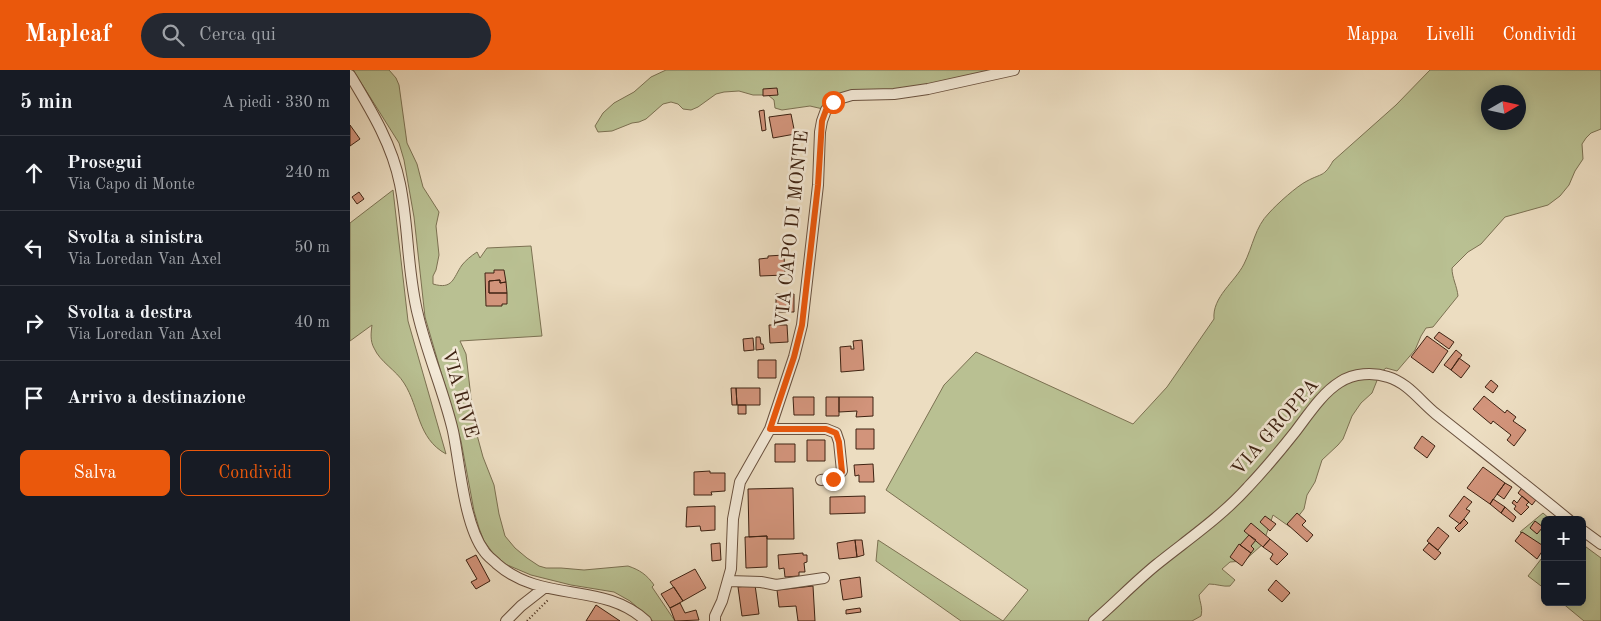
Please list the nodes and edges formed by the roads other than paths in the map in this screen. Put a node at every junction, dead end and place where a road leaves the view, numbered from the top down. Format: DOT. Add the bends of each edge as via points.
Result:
graph roads {
  1 [pos="1014,70"];
  2 [pos="350,75"];
  3 [pos="770,429"];
  4 [pos="822,480"];
  5 [pos="1564,516"];
  6 [pos="1586,533"];
  7 [pos="1601,544"];
  8 [pos="824,578"];
  9 [pos="728,581"];
  10 [pos="544,588"];
  11 [pos="506,621"];
  12 [pos="646,621"];
  13 [pos="715,621"];
  14 [pos="1094,621"];
  1 -- 3 [label="street, VIA CAPO DI MONTE" via="928,90 852,95 833,102 826,110 821,126 818,185 802,325"];
  2 -- 10 [label="street, VIA RIVE" via="385,135 397,170 418,316 447,407 476,536 484,552 509,573"];
  3 -- 4 [label="street" via="826,429 836,433 842,472 838,477"];
  3 -- 9 [label="street, VIA CAPO DI MONTE" via="740,482"];
  5 -- 14 [label="street, VIA GROPPA" via="1429,409 1408,388 1388,377 1355,375 1330,389 1272,461 1223,512 1155,566"];
  6 -- 7 [label="street"];
  8 -- 9 [label="street" via="776,585"];
  9 -- 13 [label="street, VIA CAPO DI MONTE"];
  10 -- 11 [label="street"];
  10 -- 12 [label="street, VIA RIVE" via="612,601 638,613"];
}
